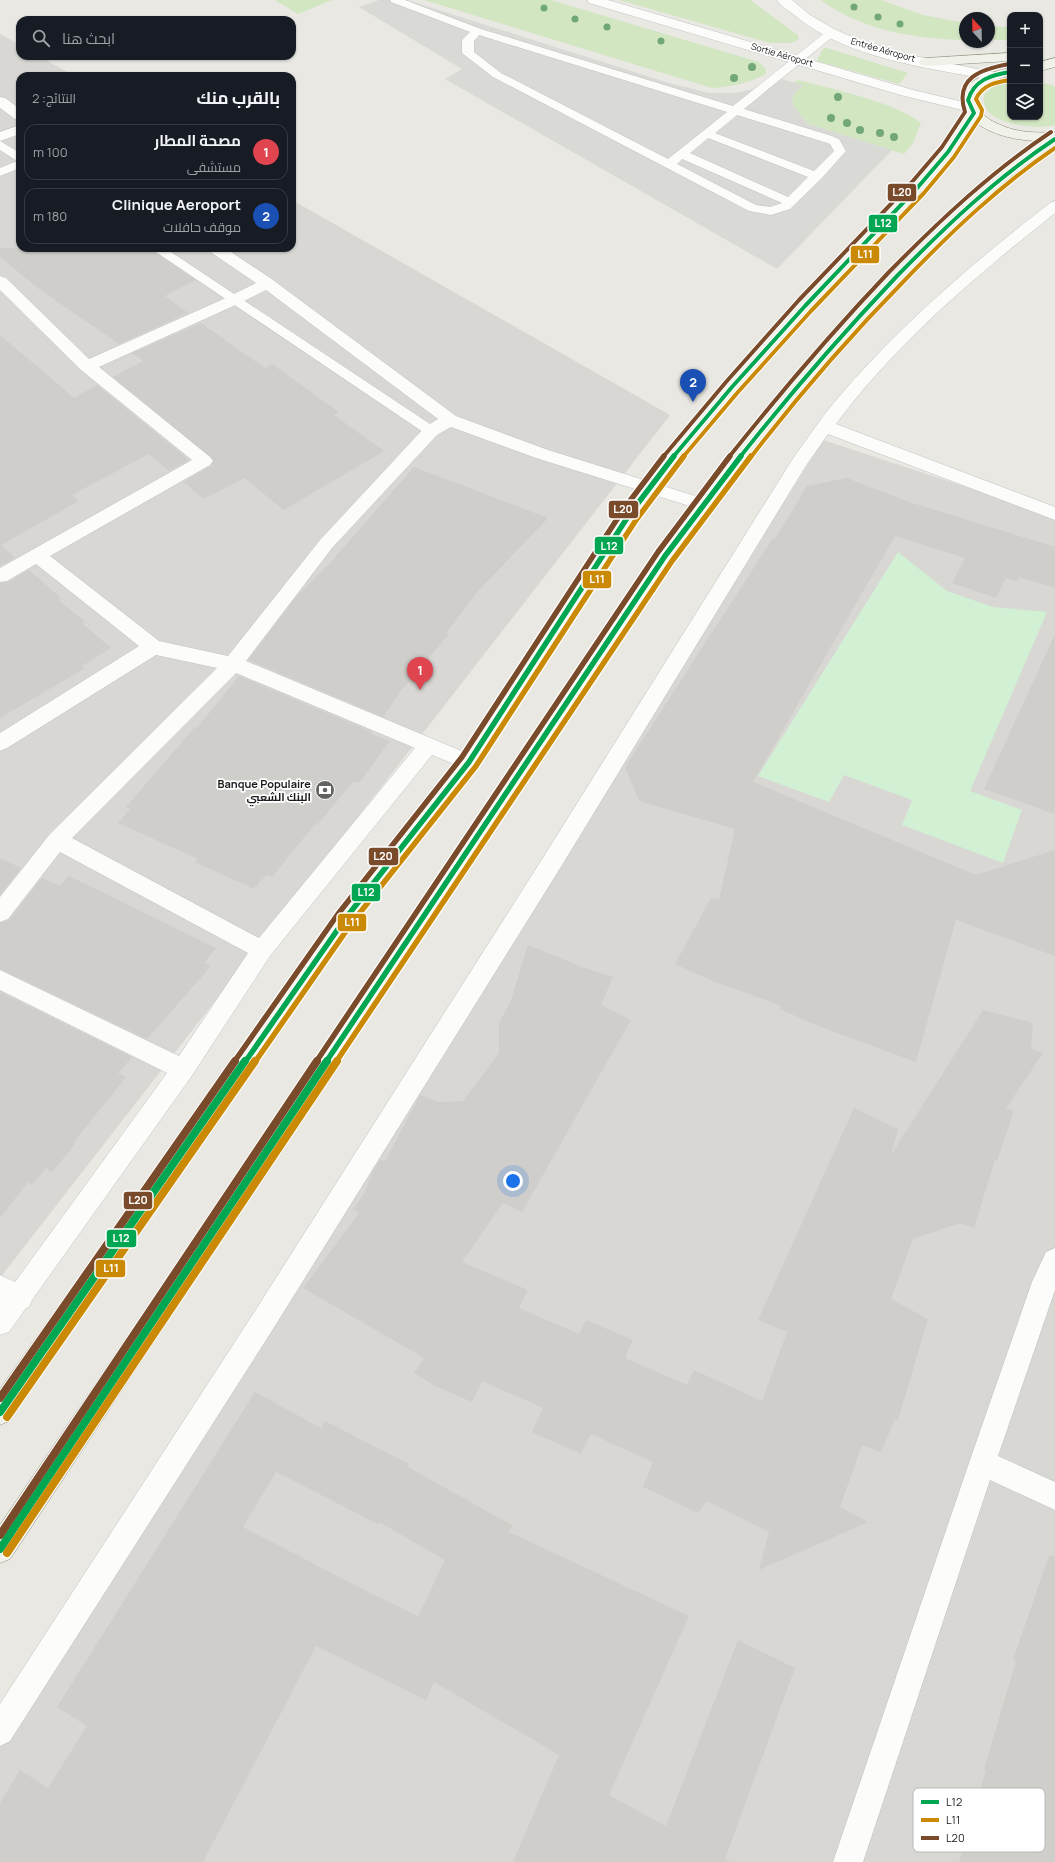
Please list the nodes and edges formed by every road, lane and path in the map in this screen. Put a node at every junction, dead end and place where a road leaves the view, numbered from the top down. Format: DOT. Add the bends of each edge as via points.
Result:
graph roads {
  1 [pos="395,0"];
  2 [pos="594,0"];
  3 [pos="784,0"];
  4 [pos="477,31"];
  5 [pos="831,33"];
  6 [pos="1055,51"];
  7 [pos="1043,53"];
  8 [pos="1007,57"];
  9 [pos="797,59"];
  10 [pos="926,62"];
  11 [pos="1055,62"];
  12 [pos="1043,66"];
  13 [pos="1007,73"];
  14 [pos="991,76"];
  15 [pos="0,101"];
  16 [pos="972,110"];
  17 [pos="736,111"];
  18 [pos="16,113"];
  19 [pos="16,131"];
  20 [pos="707,134"];
  21 [pos="0,137"];
  22 [pos="1055,138"];
  23 [pos="0,145"];
  24 [pos="681,154"];
  25 [pos="16,155"];
  26 [pos="669,164"];
  27 [pos="16,166"];
  28 [pos="0,172"];
  29 [pos="817,176"];
  30 [pos="790,202"];
  31 [pos="1055,206"];
  32 [pos="162,252"];
  33 [pos="221,252"];
  34 [pos="0,281"];
  35 [pos="266,283"];
  36 [pos="234,300"];
  37 [pos="87,366"];
  38 [pos="450,420"];
  39 [pos="825,426"];
  40 [pos="431,431"];
  41 [pos="649,488"];
  42 [pos="702,504"];
  43 [pos="1055,514"];
  44 [pos="37,555"];
  45 [pos="0,576"];
  46 [pos="153,647"];
  47 [pos="233,664"];
  48 [pos="0,743"];
  49 [pos="429,745"];
  50 [pos="469,762"];
  51 [pos="57,840"];
  52 [pos="0,913"];
  53 [pos="262,950"];
  54 [pos="0,979"];
  55 [pos="183,1070"];
  56 [pos="1052,1279"];
  57 [pos="10,1292"];
  58 [pos="0,1323"];
  59 [pos="0,1412"];
  60 [pos="982,1463"];
  61 [pos="1055,1496"];
  62 [pos="0,1549"];
  63 [pos="0,1731"];
  64 [pos="848,1862"];
  1 -- 4 [label="lane"];
  2 -- 9 [label="street, Sortie Aéroport"];
  3 -- 5 [label="street, Entrée Aéroport" via="806,19"];
  4 -- 17 [label="lane"];
  4 -- 26 [label="lane" via="468,40 468,53 497,76"];
  5 -- 9 [label="lane"];
  5 -- 10 [label="street, Entrée Aéroport" via="868,47"];
  6 -- 7 [label="main road"];
  8 -- 10 [label="main road"];
  9 -- 16 [label="street, Sortie Aéroport"];
  9 -- 17 [label="lane"];
  10 -- 14 [label="street, Entrée Aéroport"];
  11 -- 12 [label="main road"];
  13 -- 14 [label="main road"];
  14 -- 16 [label="main road" via="976,84 970,92 968,100"];
  15 -- 18 [label="street"];
  16 -- 22 [label="main road" via="988,124 1011,133"];
  16 -- 41 [label="main road" via="948,152 753,362"];
  17 -- 20 [label="lane"];
  17 -- 29 [label="lane" via="835,142 840,151"];
  19 -- 21 [label="street"];
  20 -- 24 [label="lane"];
  20 -- 29 [label="lane"];
  22 -- 42 [label="main road" via="996,181 871,303 783,401"];
  23 -- 25 [label="lane"];
  24 -- 26 [label="lane"];
  24 -- 30 [label="lane"];
  26 -- 30 [label="lane" via="762,211 780,210"];
  27 -- 28 [label="lane"];
  29 -- 30 [label="lane"];
  31 -- 39 [label="street" via="921,320 865,377"];
  32 -- 36 [label="lane"];
  33 -- 35 [label="street"];
  34 -- 37 [label="street"];
  35 -- 36 [label="street"];
  35 -- 38 [label="street"];
  36 -- 37 [label="street"];
  36 -- 40 [label="lane"];
  37 -- 44 [label="street" via="204,461"];
  38 -- 40 [label="street"];
  38 -- 41 [label="street" via="542,454"];
  39 -- 43 [label="street"];
  39 -- 63 [label="street" via="772,504 554,859 264,1320"];
  40 -- 47 [label="street" via="326,544"];
  41 -- 42 [label="street"];
  41 -- 50 [label="main road" via="624,521"];
  42 -- 62 [label="main road"];
  44 -- 45 [label="street"];
  44 -- 46 [label="street"];
  46 -- 47 [label="street"];
  46 -- 48 [label="street"];
  47 -- 49 [label="street"];
  47 -- 51 [label="street"];
  49 -- 50 [label="street"];
  49 -- 53 [label="street"];
  50 -- 59 [label="main road" via="345,919"];
  51 -- 52 [label="street"];
  51 -- 53 [label="street"];
  53 -- 55 [label="street"];
  54 -- 55 [label="street"];
  55 -- 57 [label="street"];
  56 -- 60 [label="street"];
  57 -- 58 [label="street"];
  60 -- 61 [label="street"];
  60 -- 64 [label="street"];
}
